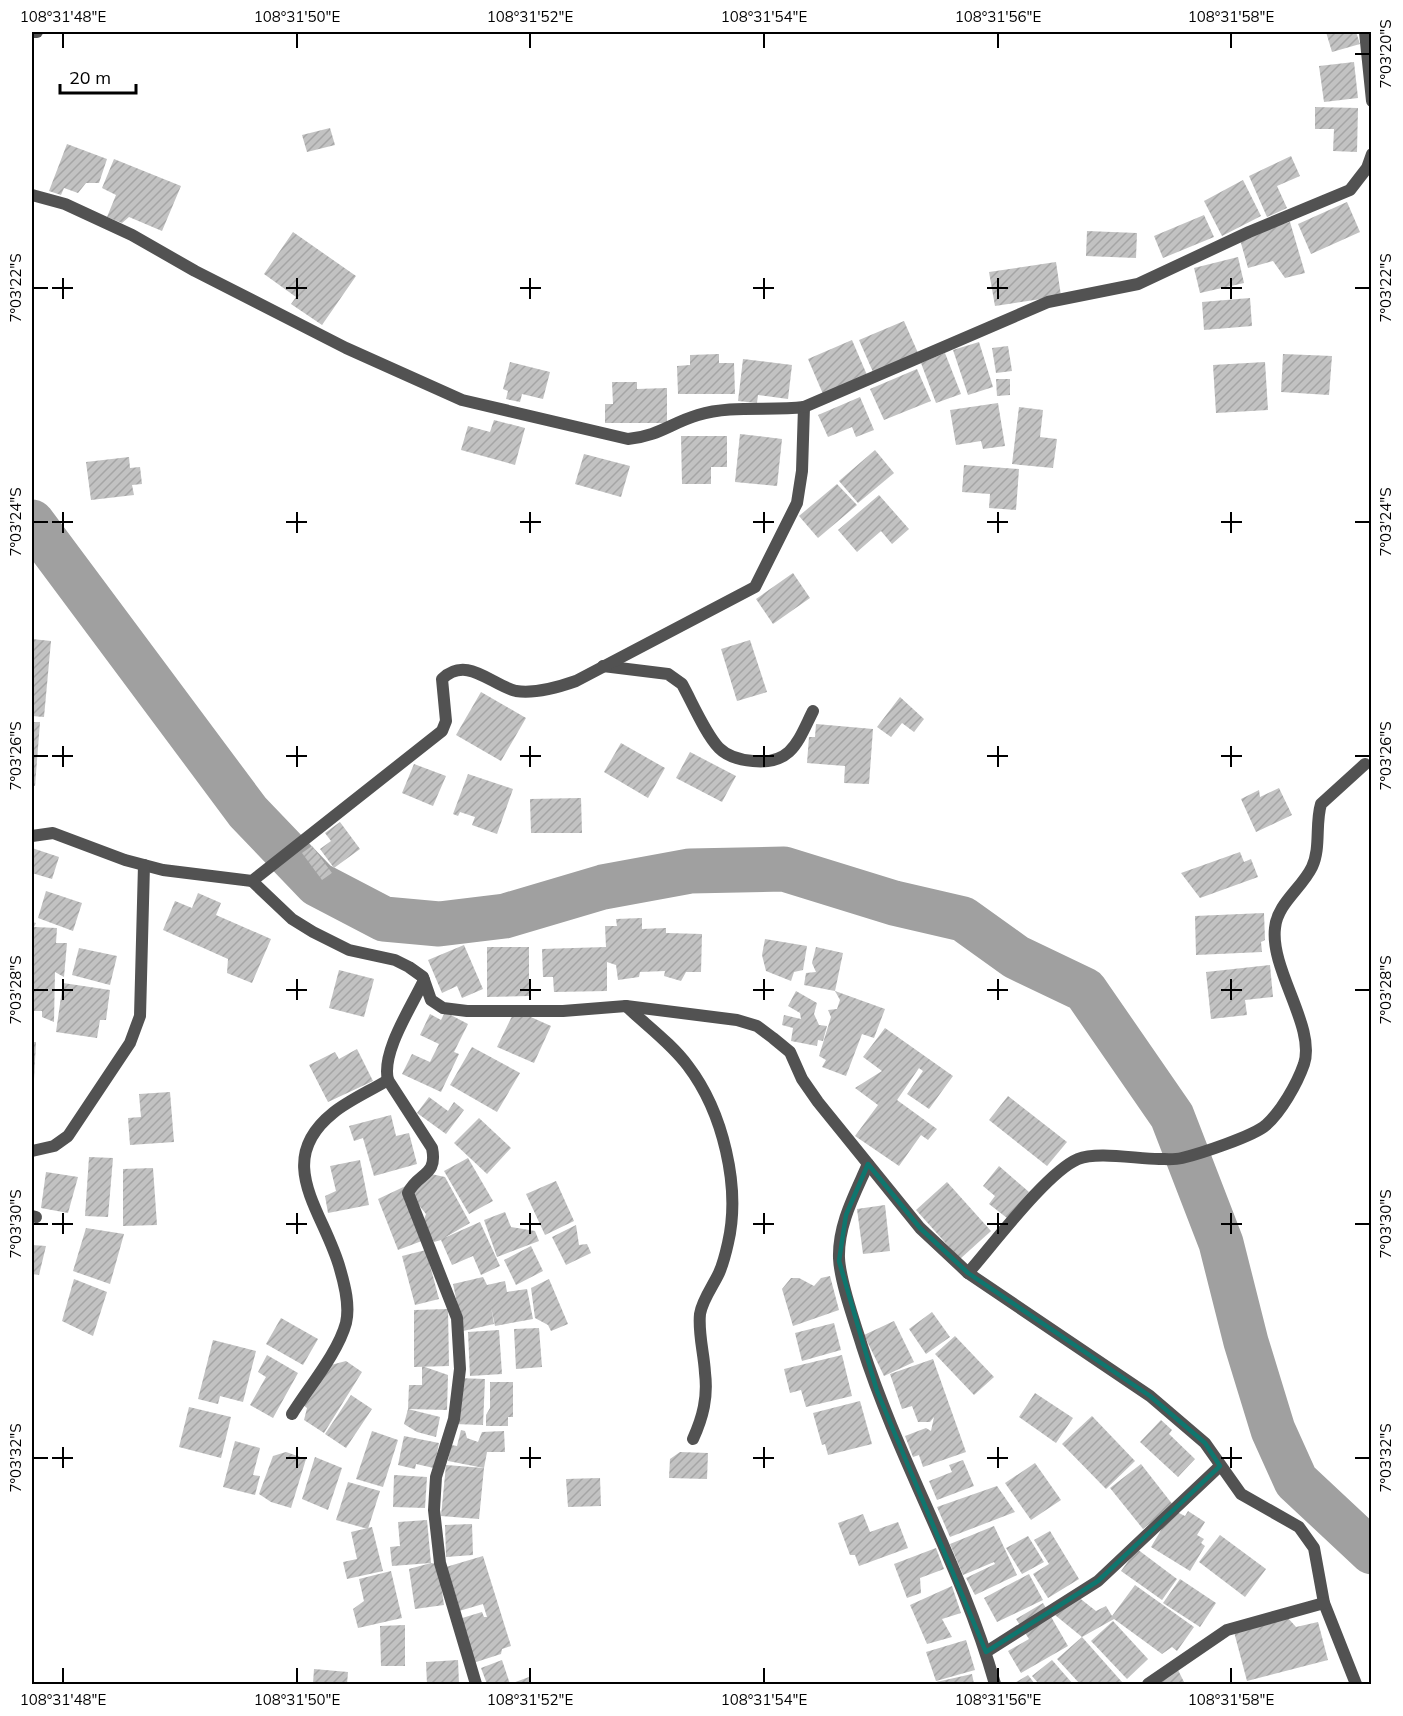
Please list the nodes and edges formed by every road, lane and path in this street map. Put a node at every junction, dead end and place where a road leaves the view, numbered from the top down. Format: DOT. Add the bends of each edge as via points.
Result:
graph roads {
  1 [pos="32,32"];
  2 [pos="37,32"];
  3 [pos="1365,32"];
  4 [pos="1371,101"];
  5 [pos="1371,154"];
  6 [pos="32,195"];
  7 [pos="804,407"];
  8 [pos="603,666"];
  9 [pos="813,711"];
  10 [pos="1365,764"];
  11 [pos="32,836"];
  12 [pos="144,865"];
  13 [pos="252,881"];
  14 [pos="424,980"];
  15 [pos="626,1006"];
  16 [pos="388,1080"];
  17 [pos="32,1151"];
  18 [pos="867,1164"];
  19 [pos="968,1273"];
  20 [pos="292,1414"];
  21 [pos="693,1439"];
  22 [pos="1220,1466"];
  23 [pos="1324,1603"];
  24 [pos="986,1652"];
  25 [pos="476,1684"];
  26 [pos="995,1684"];
  27 [pos="1148,1684"];
  28 [pos="1356,1684"];
  1 -- 2 [label="street"];
  3 -- 4 [label="street"];
  5 -- 7 [label="street" via="1367,168 1350,190 1138,284 1048,302"];
  6 -- 7 [label="street" via="65,204 132,235 346,348 486,408 628,439 649,437 697,415 720,410"];
  7 -- 8 [label="street" via="797,503 755,587"];
  8 -- 9 [label="street" via="675,678 718,747 729,756 746,760 768,763 781,759 798,741"];
  8 -- 13 [label="street" via="553,689 516,691 472,670 447,674 442,679 447,721 442,731"];
  10 -- 19 [label="street" via="1321,804 1312,867 1275,924 1279,960 1304,1033 1304,1063 1278,1112 1265,1126 1183,1158 1080,1158 1051,1178"];
  11 -- 12 [label="street" via="53,833"];
  12 -- 13 [label="street" via="201,877"];
  12 -- 17 [label="street" via="140,1016 130,1043 68,1136 54,1146"];
  13 -- 14 [label="street" via="292,919 313,932 349,950 409,966"];
  14 -- 15 [label="street" via="431,1000 443,1008 563,1011"];
  14 -- 16 [label="street" via="389,1053"];
  15 -- 18 [label="street" via="757,1026 790,1052 802,1079"];
  15 -- 21 [label="street" via="687,1064 705,1091 731,1178 734,1212 728,1243 700,1311 706,1399"];
  16 -- 20 [label="street" via="335,1112 313,1134 304,1150 306,1182 347,1294 346,1322"];
  16 -- 25 [label="street" via="432,1148 434,1158 429,1173 413,1184 408,1193 457,1318 460,1369 454,1419 436,1477 434,1510 440,1563"];
  18 -- 19 [label="street" via="920,1228"];
  18 -- 24 [label="street" via="840,1237 839,1261 852,1315 877,1391 963,1589"];
  19 -- 22 [label="street" via="1150,1395 1205,1443"];
  22 -- 23 [label="street" via="1241,1494 1299,1527 1314,1548"];
  22 -- 24 [label="street" via="1098,1581"];
  23 -- 27 [label="street" via="1227,1630"];
  23 -- 28 [label="street"];
  24 -- 26 [label="street"];
}
